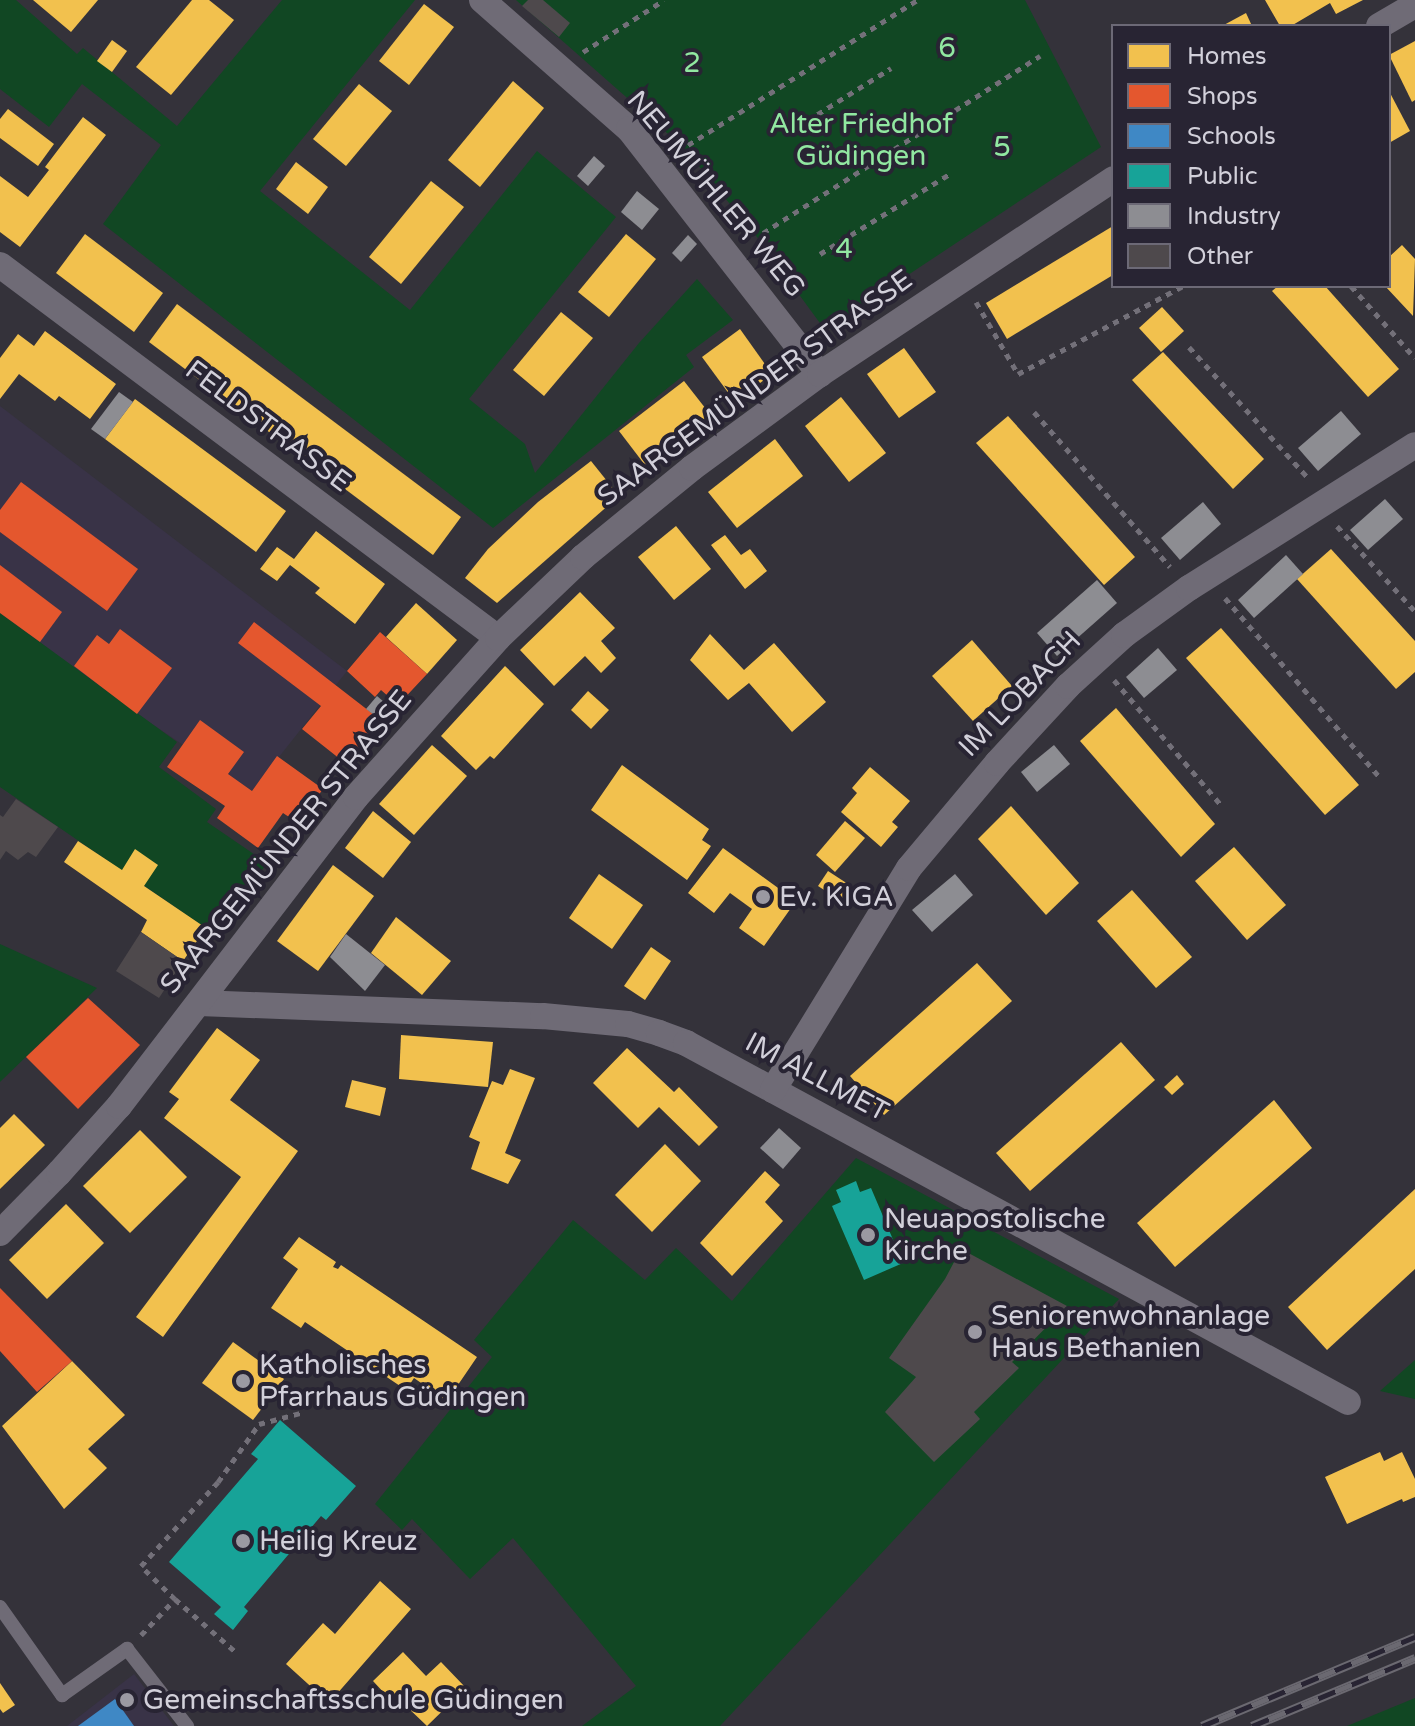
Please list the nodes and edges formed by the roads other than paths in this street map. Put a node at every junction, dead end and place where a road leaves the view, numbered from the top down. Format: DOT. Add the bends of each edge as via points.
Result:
graph roads {
  1 [pos="482,0"];
  2 [pos="1415,5"];
  3 [pos="1382,24"];
  4 [pos="1111,180"];
  5 [pos="0,265"];
  6 [pos="820,374"];
  7 [pos="1415,445"];
  8 [pos="498,638"];
  9 [pos="199,1003"];
  10 [pos="773,1090"];
  11 [pos="0,1233"];
  12 [pos="1348,1402"];
  13 [pos="0,1607"];
  14 [pos="187,1726"];
  1 -- 6 [label="street, NEUMÜHLER WEG" via="629,129"];
  2 -- 3 [label="street"];
  4 -- 6 [label="street, SAARGEMÜNDER STRASSE"];
  5 -- 8 [label="street, FELDSTRASSE"];
  6 -- 8 [label="street, SAARGEMÜNDER STRASSE" via="692,468"];
  7 -- 10 [label="street, IM LOBACH" via="1198,583 1096,658 927,845 888,899"];
  8 -- 9 [label="street, SAARGEMÜNDER STRASSE" via="356,797"];
  9 -- 10 [label="street, IM ALLMET" via="628,1024 686,1043"];
  9 -- 11 [label="street, SAARGEMÜNDER STRASSE" via="119,1106"];
  10 -- 12 [label="street, IM ALLMET"];
  13 -- 14 [label="lane" via="62,1695 127,1649"];
}
